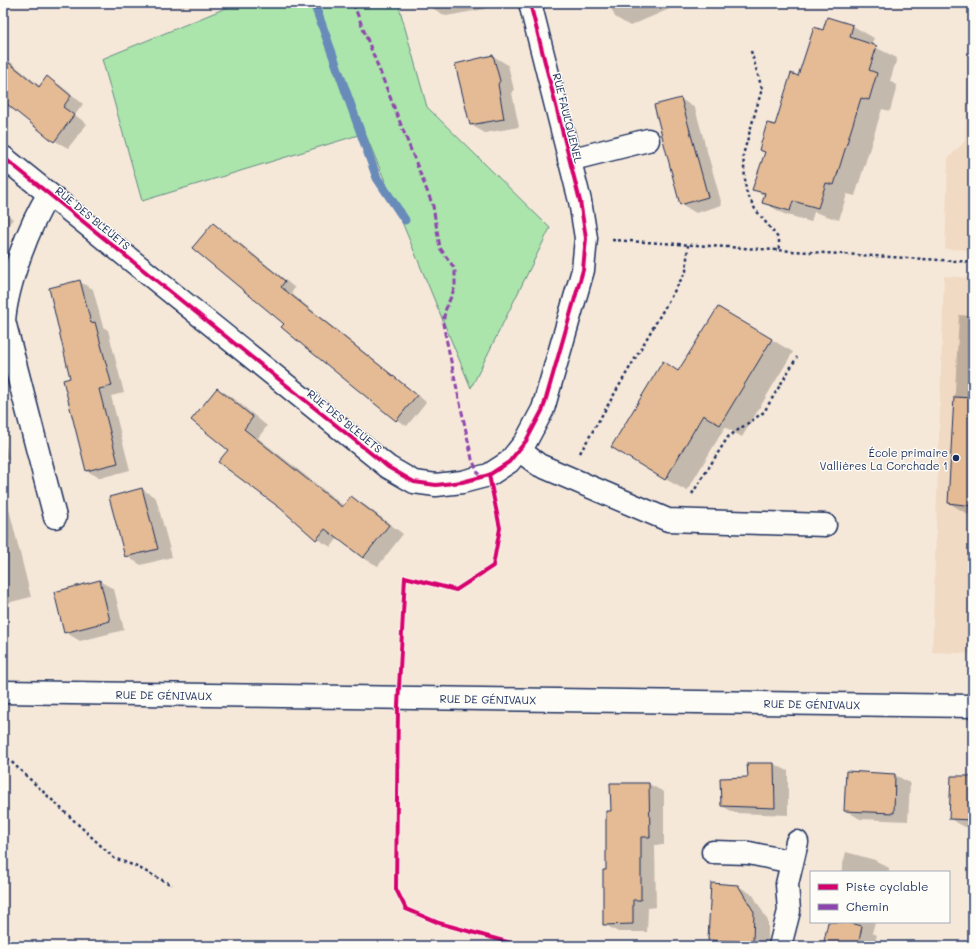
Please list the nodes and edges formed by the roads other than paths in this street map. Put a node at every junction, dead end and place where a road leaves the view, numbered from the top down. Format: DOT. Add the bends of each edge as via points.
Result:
graph roads {
  1 [pos="530,3"];
  2 [pos="648,140"];
  3 [pos="3,157"];
  4 [pos="569,160"];
  5 [pos="49,194"];
  6 [pos="586,238"];
  7 [pos="519,450"];
  8 [pos="55,517"];
  9 [pos="825,525"];
  10 [pos="3,692"];
  11 [pos="973,706"];
  12 [pos="713,852"];
  13 [pos="780,946"];
  1 -- 4 [label="street, RUE FAULQUENEL"];
  2 -- 4 [label="street"];
  3 -- 5 [label="street, RUE DES BLEUETS"];
  4 -- 6 [label="street, RUE FAULQUENEL" via="580,201"];
  5 -- 7 [label="street, RUE DES BLEUETS" via="388,467 414,482 436,485 489,476 509,462"];
  5 -- 8 [label="street, RUE DES BLEUETS" via="31,227 6,300 4,321"];
  6 -- 7 [label="street, RUE DES BLEUETS" via="583,270 543,409"];
  7 -- 9 [label="street" via="539,465 668,520"];
  10 -- 11 [label="street, RUE DE GÉNIVAUX"];
  12 -- 13 [label="street" via="795,852 787,884 789,911"];
}
